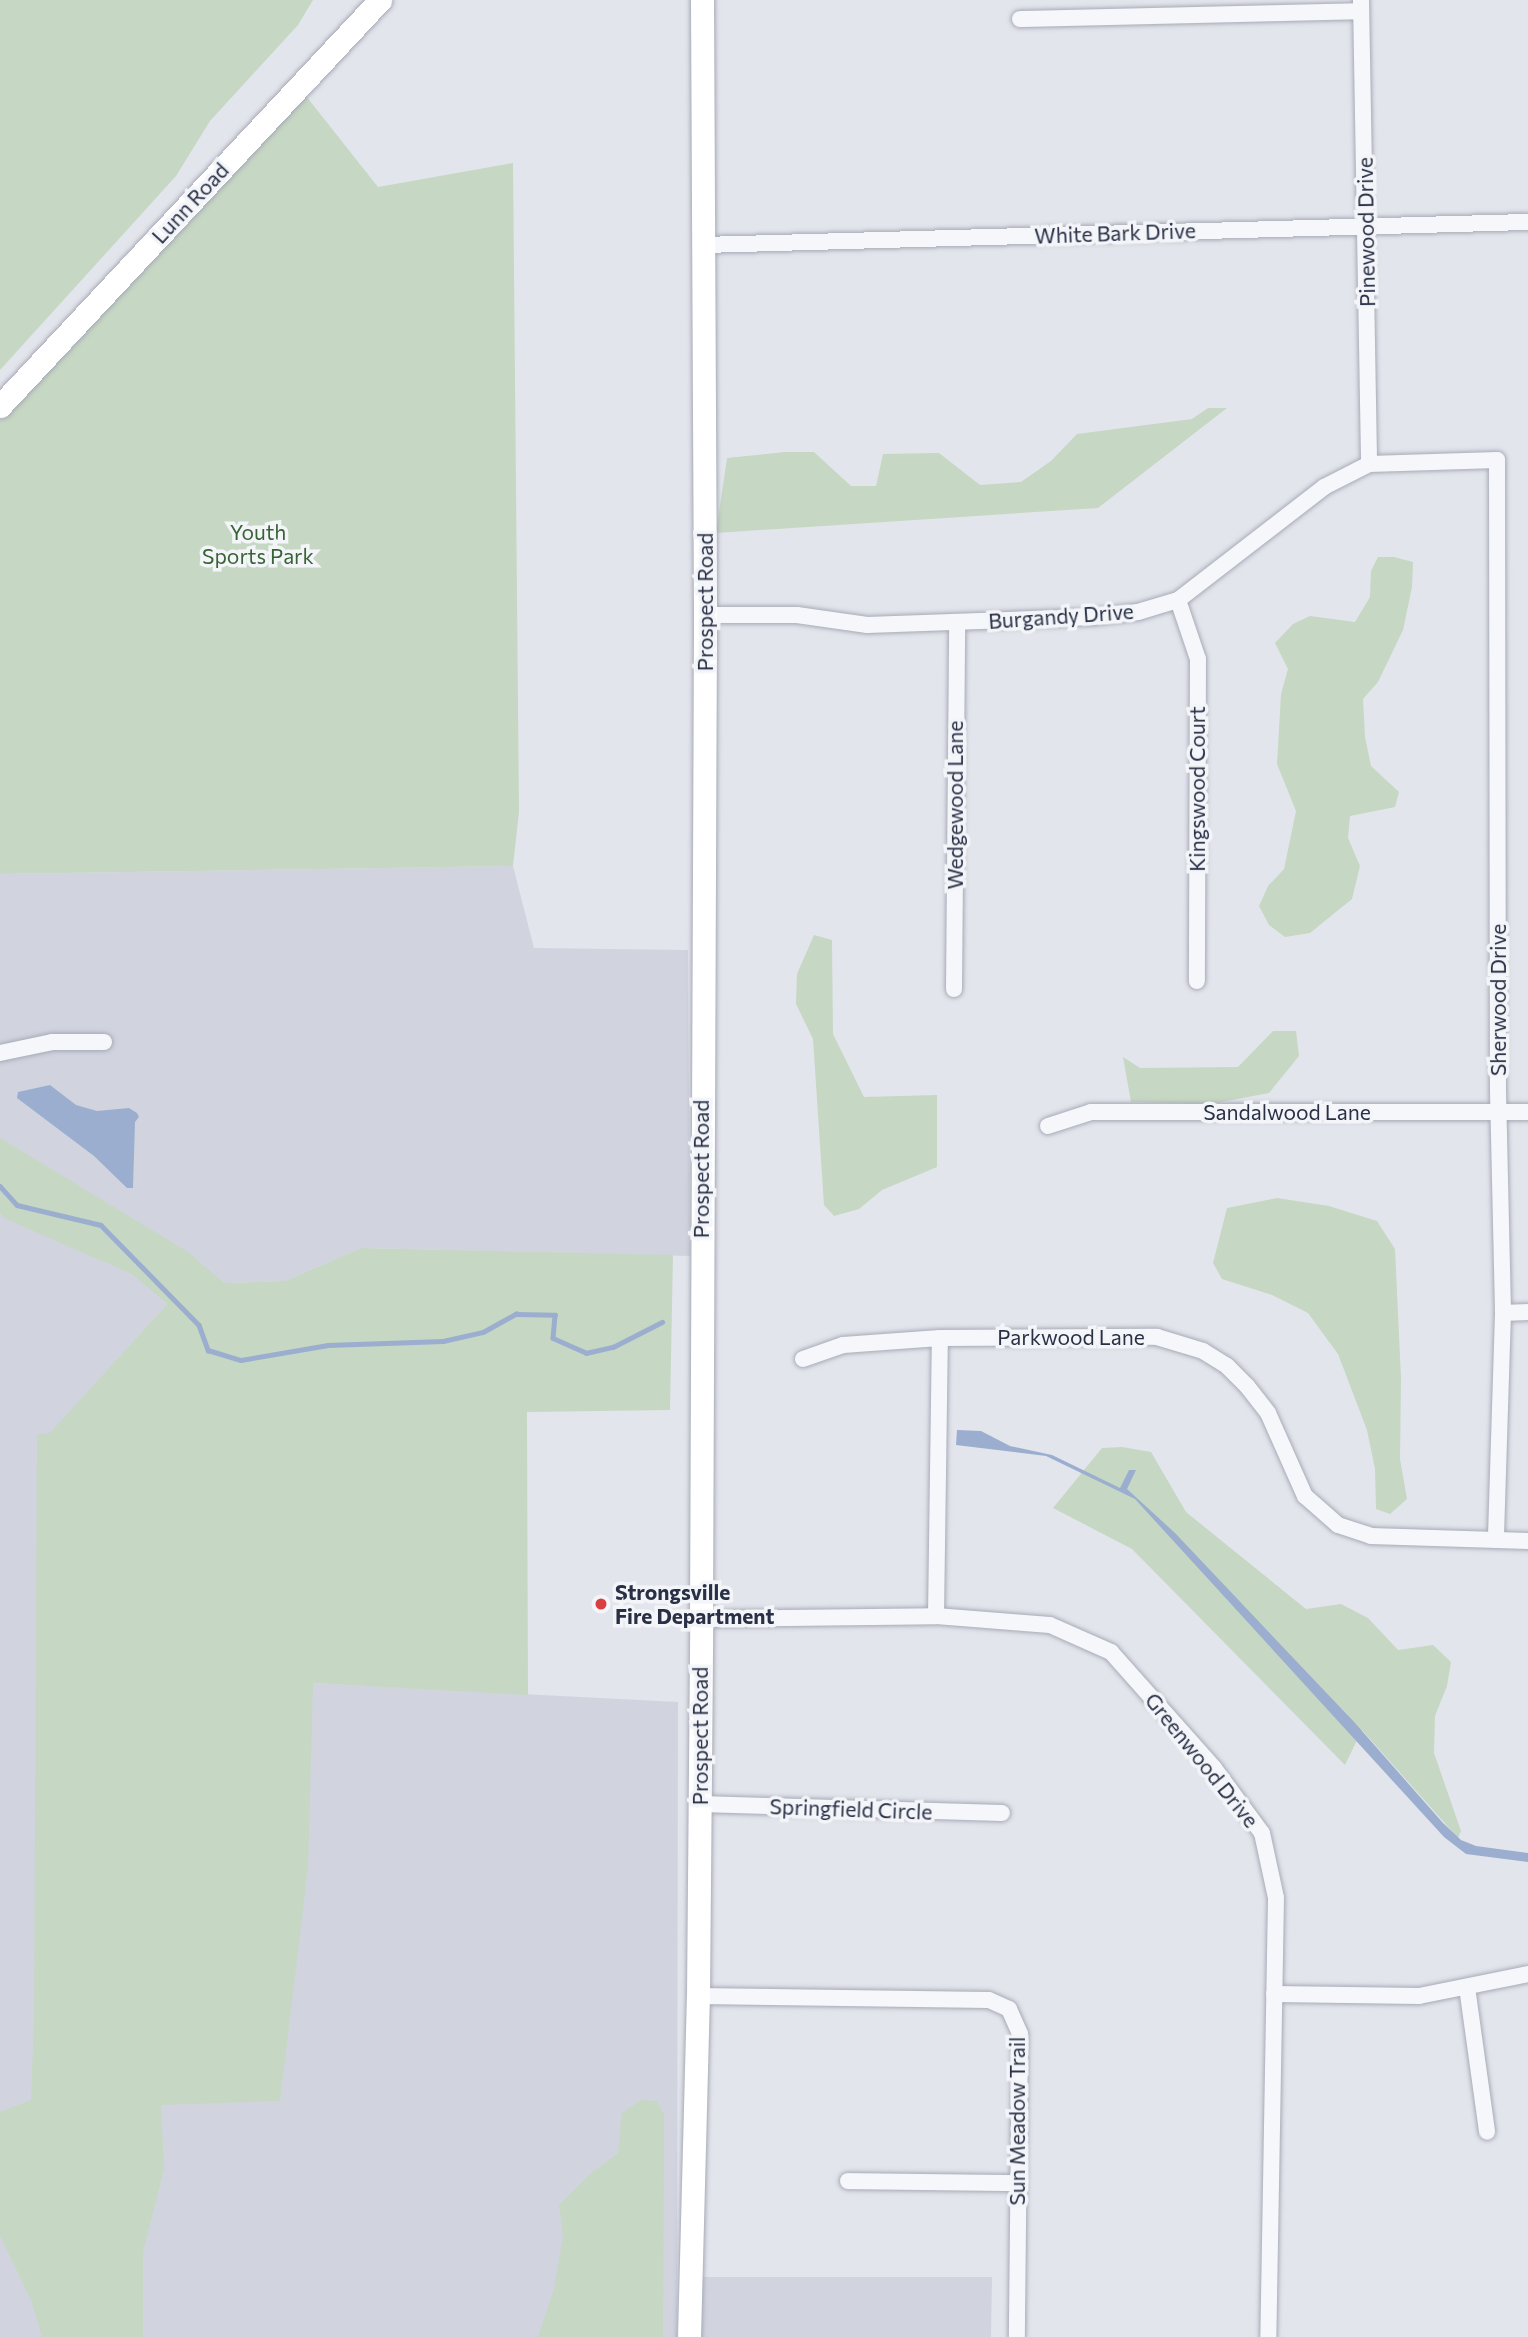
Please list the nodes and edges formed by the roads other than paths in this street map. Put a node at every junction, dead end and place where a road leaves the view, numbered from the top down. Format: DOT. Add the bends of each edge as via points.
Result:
graph roads {
  1 [pos="380,0"];
  2 [pos="702,0"];
  3 [pos="1361,6"];
  4 [pos="1020,19"];
  5 [pos="1528,222"];
  6 [pos="1367,226"];
  7 [pos="703,245"];
  8 [pos="0,406"];
  9 [pos="1497,460"];
  10 [pos="1369,464"];
  11 [pos="1178,600"];
  12 [pos="705,615"];
  13 [pos="957,622"];
  14 [pos="1197,981"];
  15 [pos="954,989"];
  16 [pos="104,1042"];
  17 [pos="0,1053"];
  18 [pos="1499,1112"];
  19 [pos="1528,1112"];
  20 [pos="1048,1126"];
  21 [pos="1528,1312"];
  22 [pos="1503,1313"];
  23 [pos="940,1338"];
  24 [pos="803,1359"];
  25 [pos="1496,1540"];
  26 [pos="1528,1541"];
  27 [pos="936,1616"];
  28 [pos="701,1619"];
  29 [pos="700,1804"];
  30 [pos="1002,1813"];
  31 [pos="1528,1973"];
  32 [pos="1467,1987"];
  33 [pos="1274,1994"];
  34 [pos="698,1996"];
  35 [pos="1487,2132"];
  36 [pos="849,2181"];
  37 [pos="1017,2183"];
  38 [pos="689,2337"];
  39 [pos="1017,2337"];
  40 [pos="1268,2337"];
  1 -- 8 [label="street, Lunn Road"];
  2 -- 7 [label="street, Prospect Road"];
  3 -- 4 [label="street"];
  3 -- 6 [label="street, Pinewood Drive"];
  5 -- 6 [label="street, White Bark Drive"];
  6 -- 7 [label="street, White Bark Drive"];
  6 -- 10 [label="street, Pinewood Drive"];
  7 -- 12 [label="street, Prospect Road"];
  9 -- 10 [label="street, Burgandy Drive"];
  9 -- 18 [label="street, Sherwood Drive"];
  10 -- 11 [label="street, Burgandy Drive" via="1324,486"];
  11 -- 13 [label="street, Burgandy Drive" via="1138,612 1093,617"];
  11 -- 14 [label="street, Kingswood Court" via="1198,659"];
  12 -- 13 [label="street, Burgandy Drive" via="797,615 867,625"];
  12 -- 28 [label="street, Prospect Road"];
  13 -- 15 [label="street, Wedgewood Lane"];
  16 -- 17 [label="street" via="52,1042"];
  18 -- 19 [label="street, Sandalwood Lane"];
  18 -- 20 [label="street, Sandalwood Lane" via="1091,1112"];
  18 -- 22 [label="street, Sherwood Drive"];
  21 -- 22 [label="street"];
  22 -- 25 [label="street, Sherwood Drive"];
  23 -- 24 [label="street, Parkwood Lane" via="843,1345"];
  23 -- 25 [label="street, Parkwood Lane" via="1157,1337 1203,1351 1227,1366 1268,1413 1305,1496 1338,1525 1371,1536"];
  23 -- 27 [label="street"];
  25 -- 26 [label="street, Parkwood Lane"];
  27 -- 28 [label="street, Greenwood Drive"];
  27 -- 33 [label="street, Greenwood Drive" via="1051,1625 1111,1652 1214,1768 1262,1832 1276,1898"];
  28 -- 29 [label="street, Prospect Road"];
  29 -- 30 [label="street, Springfield Circle"];
  29 -- 34 [label="street, Prospect Road"];
  31 -- 32 [label="street"];
  32 -- 33 [label="street" via="1419,1996"];
  32 -- 35 [label="street"];
  33 -- 40 [label="street, Greenwood Drive"];
  34 -- 37 [label="street, Sun Meadow Trail" via="989,2000 1009,2009 1020,2034"];
  34 -- 38 [label="street, Prospect Road"];
  36 -- 37 [label="street"];
  37 -- 39 [label="street, Sun Meadow Trail"];
}
